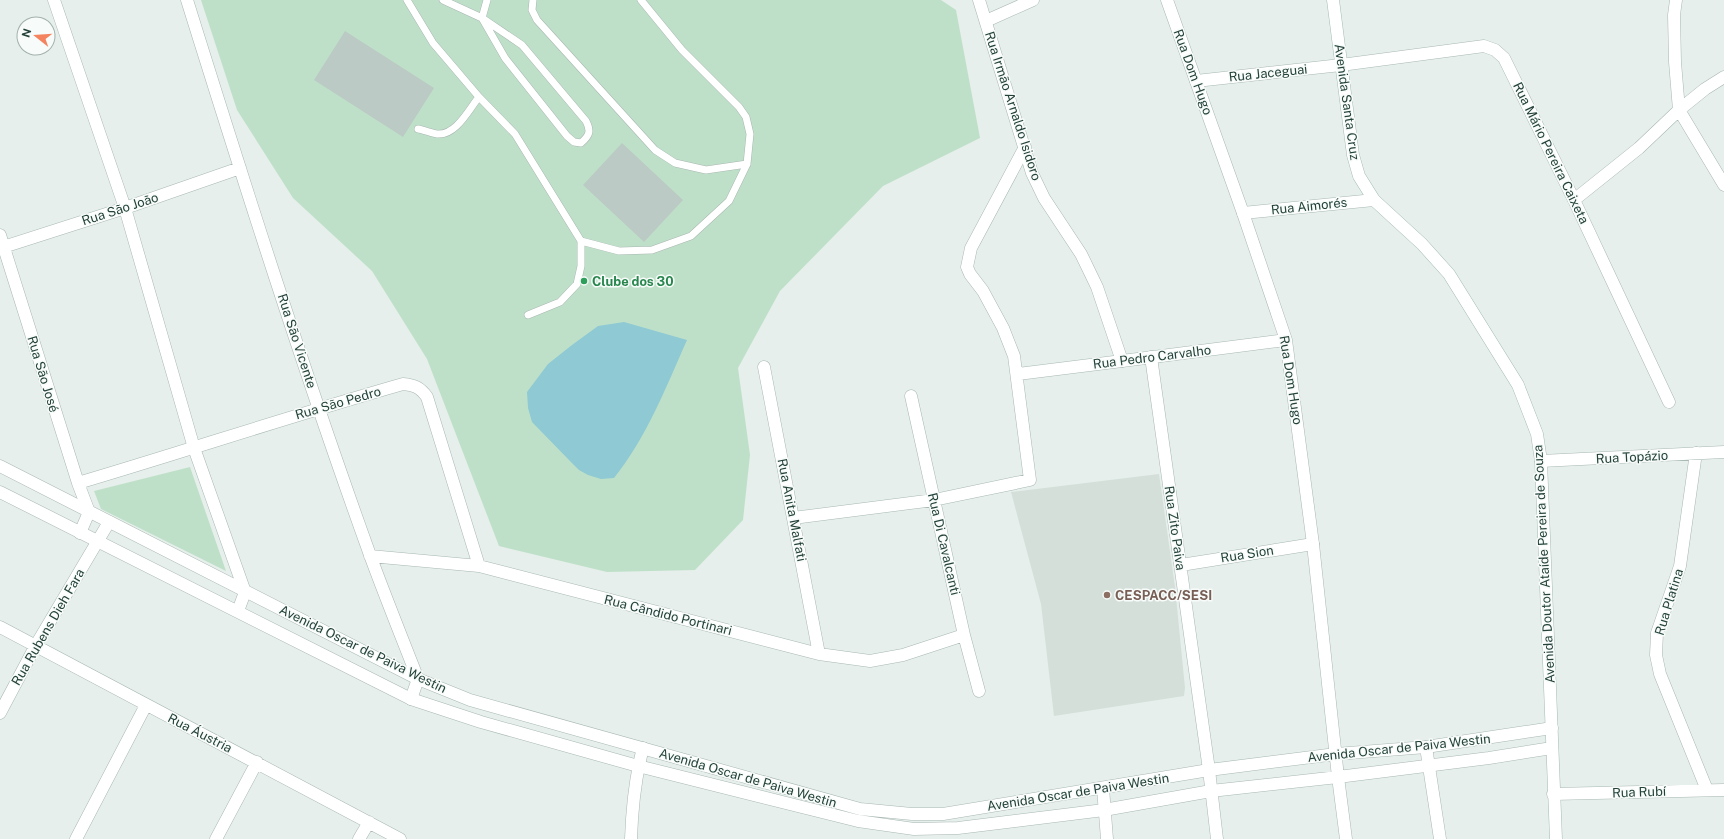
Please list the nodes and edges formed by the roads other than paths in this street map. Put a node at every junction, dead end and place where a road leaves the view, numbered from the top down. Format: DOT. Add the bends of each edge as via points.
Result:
graph roads {
  1 [pos="54,0"];
  2 [pos="187,0"];
  3 [pos="408,0"];
  4 [pos="443,0"];
  5 [pos="486,0"];
  6 [pos="533,0"];
  7 [pos="641,0"];
  8 [pos="980,0"];
  9 [pos="1033,0"];
  10 [pos="1167,0"];
  11 [pos="1333,0"];
  12 [pos="1676,0"];
  13 [pos="482,18"];
  14 [pos="986,21"];
  15 [pos="1341,65"];
  16 [pos="1724,77"];
  17 [pos="1196,81"];
  18 [pos="478,97"];
  19 [pos="1679,110"];
  20 [pos="418,129"];
  21 [pos="1025,147"];
  22 [pos="748,164"];
  23 [pos="240,168"];
  24 [pos="1724,185"];
  25 [pos="1374,200"];
  26 [pos="1574,200"];
  27 [pos="125,208"];
  28 [pos="1243,213"];
  29 [pos="0,235"];
  30 [pos="581,241"];
  31 [pos="2,247"];
  32 [pos="528,315"];
  33 [pos="1286,340"];
  34 [pos="1151,357"];
  35 [pos="1122,361"];
  36 [pos="764,367"];
  37 [pos="1018,374"];
  38 [pos="911,396"];
  39 [pos="1669,402"];
  40 [pos="319,408"];
  41 [pos="194,448"];
  42 [pos="1724,452"];
  43 [pos="1696,453"];
  44 [pos="1541,461"];
  45 [pos="0,466"];
  46 [pos="78,483"];
  47 [pos="0,492"];
  48 [pos="934,500"];
  49 [pos="89,512"];
  50 [pos="793,518"];
  51 [pos="109,522"];
  52 [pos="80,533"];
  53 [pos="98,542"];
  54 [pos="1313,544"];
  55 [pos="370,556"];
  56 [pos="1181,565"];
  57 [pos="479,566"];
  58 [pos="245,592"];
  59 [pos="238,611"];
  60 [pos="0,626"];
  61 [pos="964,635"];
  62 [pos="36,645"];
  63 [pos="819,654"];
  64 [pos="418,679"];
  65 [pos="979,691"];
  66 [pos="412,699"];
  67 [pos="146,705"];
  68 [pos="0,713"];
  69 [pos="1552,728"];
  70 [pos="1486,739"];
  71 [pos="1426,747"];
  72 [pos="643,748"];
  73 [pos="1552,748"];
  74 [pos="1336,754"];
  75 [pos="1489,758"];
  76 [pos="257,762"];
  77 [pos="1430,765"];
  78 [pos="638,766"];
  79 [pos="1209,770"];
  80 [pos="1338,777"];
  81 [pos="1103,788"];
  82 [pos="1707,790"];
  83 [pos="1724,790"];
  84 [pos="1211,791"];
  85 [pos="1553,794"];
  86 [pos="1104,810"];
  87 [pos="859,815"];
  88 [pos="369,822"];
  89 [pos="76,839"];
  90 [pos="216,839"];
  91 [pos="359,839"];
  92 [pos="400,839"];
  93 [pos="631,839"];
  94 [pos="1107,839"];
  95 [pos="1217,839"];
  96 [pos="1346,839"];
  97 [pos="1440,839"];
  98 [pos="1556,839"];
  1 -- 27 [label="street"];
  2 -- 23 [label="street, Rua São Vicente"];
  3 -- 18 [label="lane" via="433,43"];
  4 -- 13 [label="lane"];
  5 -- 13 [label="lane"];
  6 -- 22 [label="lane" via="532,10 537,20 655,150 676,163 706,170"];
  7 -- 22 [label="lane" via="682,50 746,117 750,134"];
  8 -- 14 [label="street, Rua Irmão Arnaldo Isidoro"];
  9 -- 14 [label="street"];
  10 -- 17 [label="street, Rua Dom Hugo"];
  11 -- 15 [label="street, Avenida Santa Cruz"];
  12 -- 19 [label="street" via="1675,62"];
  13 -- 13 [label="lane" via="522,45 586,121 590,129 588,136 581,143 574,142 567,136 505,58"];
  14 -- 21 [label="street, Rua Irmão Arnaldo Isidoro"];
  15 -- 17 [label="street, Rua Jaceguai"];
  15 -- 25 [label="street, Avenida Santa Cruz" via="1355,162 1359,176"];
  15 -- 26 [label="street, Rua Mário Pereira Caixeta" via="1484,46 1496,50 1504,58"];
  16 -- 19 [label="street"];
  17 -- 28 [label="street, Rua Dom Hugo"];
  18 -- 20 [label="lane" via="458,124 447,132 438,134"];
  18 -- 30 [label="lane" via="515,134"];
  19 -- 24 [label="street"];
  19 -- 26 [label="street" via="1639,148"];
  21 -- 35 [label="street, Rua Irmão Arnaldo Isidoro" via="1032,173 1044,198 1081,254 1097,287"];
  21 -- 37 [label="street" via="970,248 967,266 1003,328"];
  22 -- 30 [label="lane" via="729,201 691,236 652,250 619,251"];
  23 -- 27 [label="street, Rua São João"];
  23 -- 40 [label="street, Rua São Vicente"];
  25 -- 28 [label="street, Rua Aimorés"];
  25 -- 44 [label="street, Avenida Doutor Ataíde Pereira de Souza" via="1422,244 1449,274 1518,385 1538,434"];
  26 -- 39 [label="street, Rua Mário Pereira Caixeta"];
  27 -- 31 [label="street, Rua São João"];
  27 -- 41 [label="street"];
  28 -- 33 [label="street, Rua Dom Hugo"];
  29 -- 31 [label="street, Rua São José"];
  30 -- 32 [label="lane" via="581,266 577,284 560,302"];
  31 -- 46 [label="street, Rua São José"];
  33 -- 34 [label="street, Rua Pedro Carvalho"];
  33 -- 54 [label="street, Rua Dom Hugo"];
  34 -- 35 [label="street, Rua Pedro Carvalho"];
  34 -- 56 [label="street, Rua Zito Paiva"];
  35 -- 37 [label="street, Rua Pedro Carvalho"];
  36 -- 50 [label="street, Rua Anita Malfati"];
  37 -- 48 [label="street" via="1030,480"];
  38 -- 48 [label="street, Rua Di Cavalcanti"];
  40 -- 41 [label="street, Rua São Pedro"];
  40 -- 55 [label="street, Rua São Vicente"];
  40 -- 57 [label="street, Rua São Pedro" via="403,384 422,389 427,397"];
  41 -- 46 [label="street, Rua São Pedro"];
  41 -- 58 [label="street"];
  42 -- 43 [label="street, Rua Topázio"];
  43 -- 44 [label="street, Rua Topázio"];
  43 -- 82 [label="street, Rua Platina" via="1680,566 1657,633 1656,655 1660,674"];
  44 -- 69 [label="street, Avenida Doutor Ataíde Pereira de Souza"];
  45 -- 49 [label="street, Avenida Oscar de Paiva Westin"];
  46 -- 49 [label="street, Rua São José"];
  47 -- 52 [label="street, Avenida Oscar de Paiva Westin"];
  48 -- 50 [label="street"];
  48 -- 61 [label="street, Rua Di Cavalcanti"];
  49 -- 51 [label="street, Avenida Oscar de Paiva Westin"];
  49 -- 52 [label="street"];
  50 -- 63 [label="street, Rua Anita Malfati"];
  51 -- 53 [label="street, Rua Rubens Dieh Fara"];
  51 -- 58 [label="street, Avenida Oscar de Paiva Westin"];
  52 -- 53 [label="street, Avenida Oscar de Paiva Westin"];
  53 -- 59 [label="street, Avenida Oscar de Paiva Westin"];
  53 -- 62 [label="street, Rua Rubens Dieh Fara"];
  54 -- 56 [label="street, Rua Sion"];
  54 -- 74 [label="street, Rua Dom Hugo"];
  55 -- 57 [label="street, Rua Cândido Portinari"];
  55 -- 64 [label="street, Rua São Vicente"];
  56 -- 79 [label="street, Rua Zito Paiva"];
  57 -- 63 [label="street, Rua Cândido Portinari"];
  58 -- 59 [label="street"];
  58 -- 64 [label="street, Avenida Oscar de Paiva Westin"];
  59 -- 66 [label="street, Avenida Oscar de Paiva Westin"];
  60 -- 62 [label="street, Rua Áustria"];
  61 -- 63 [label="street, Rua Cândido Portinari" via="903,655 870,661"];
  61 -- 65 [label="street, Rua Di Cavalcanti"];
  62 -- 67 [label="street, Rua Áustria"];
  62 -- 68 [label="street, Rua Rubens Dieh Fara"];
  64 -- 66 [label="street"];
  64 -- 72 [label="street, Avenida Oscar de Paiva Westin" via="470,700"];
  66 -- 78 [label="street, Avenida Oscar de Paiva Westin" via="481,722"];
  67 -- 76 [label="street, Rua Áustria"];
  67 -- 89 [label="street"];
  69 -- 70 [label="street, Avenida Oscar de Paiva Westin"];
  69 -- 73 [label="street, Avenida Doutor Ataíde Pereira de Souza"];
  70 -- 71 [label="street, Avenida Oscar de Paiva Westin"];
  70 -- 75 [label="street"];
  71 -- 74 [label="street, Avenida Oscar de Paiva Westin"];
  71 -- 77 [label="street"];
  72 -- 78 [label="street"];
  72 -- 87 [label="street, Avenida Oscar de Paiva Westin"];
  73 -- 75 [label="street, Avenida Oscar de Paiva Westin"];
  73 -- 85 [label="street, Avenida Doutor Ataíde Pereira de Souza"];
  74 -- 79 [label="street, Avenida Oscar de Paiva Westin"];
  74 -- 80 [label="street, Rua Dom Hugo"];
  75 -- 77 [label="street, Avenida Oscar de Paiva Westin"];
  76 -- 88 [label="street, Rua Áustria"];
  76 -- 90 [label="street"];
  77 -- 80 [label="street, Avenida Oscar de Paiva Westin"];
  77 -- 97 [label="street"];
  78 -- 87 [label="street, Avenida Oscar de Paiva Westin"];
  78 -- 93 [label="street" via="631,818"];
  79 -- 81 [label="street, Avenida Oscar de Paiva Westin"];
  79 -- 84 [label="street, Rua Zito Paiva"];
  80 -- 84 [label="street, Avenida Oscar de Paiva Westin"];
  80 -- 96 [label="street, Rua Dom Hugo"];
  81 -- 86 [label="street"];
  81 -- 87 [label="street, Avenida Oscar de Paiva Westin" via="943,814"];
  82 -- 83 [label="street, Rua Rubí"];
  82 -- 85 [label="street, Rua Rubí"];
  84 -- 86 [label="street, Avenida Oscar de Paiva Westin"];
  84 -- 95 [label="street, Rua Zito Paiva"];
  85 -- 98 [label="street, Avenida Doutor Ataíde Pereira de Souza"];
  86 -- 87 [label="street, Avenida Oscar de Paiva Westin" via="958,828 914,829"];
  86 -- 94 [label="street"];
  88 -- 91 [label="street"];
  88 -- 92 [label="street, Rua Áustria"];
}
